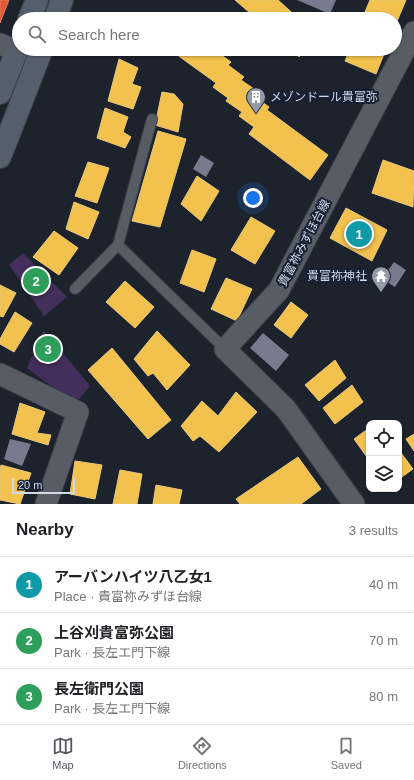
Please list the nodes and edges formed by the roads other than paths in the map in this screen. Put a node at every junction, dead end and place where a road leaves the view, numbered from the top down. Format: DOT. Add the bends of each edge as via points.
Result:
graph roads {
  1 [pos="37,0"];
  2 [pos="62,0"];
  3 [pos="32,12"];
  4 [pos="58,12"];
  5 [pos="414,32"];
  6 [pos="12,47"];
  7 [pos="402,55"];
  8 [pos="39,56"];
  9 [pos="401,56"];
  10 [pos="0,93"];
  11 [pos="152,119"];
  12 [pos="0,157"];
  13 [pos="118,245"];
  14 [pos="75,289"];
  15 [pos="225,349"];
  16 [pos="0,374"];
  17 [pos="46,504"];
  18 [pos="354,504"];
  1 -- 3 [label="main road"];
  2 -- 4 [label="main road"];
  5 -- 7 [label="street, 貴富祢みずほ台線"];
  6 -- 10 [label="main road"];
  8 -- 12 [label="main road"];
  9 -- 15 [label="street, 貴富祢みずほ台線" via="279,290"];
  11 -- 13 [label="lane"];
  13 -- 14 [label="lane"];
  13 -- 15 [label="lane"];
  15 -- 18 [label="street" via="286,409"];
  16 -- 17 [label="street" via="78,412"];
}
